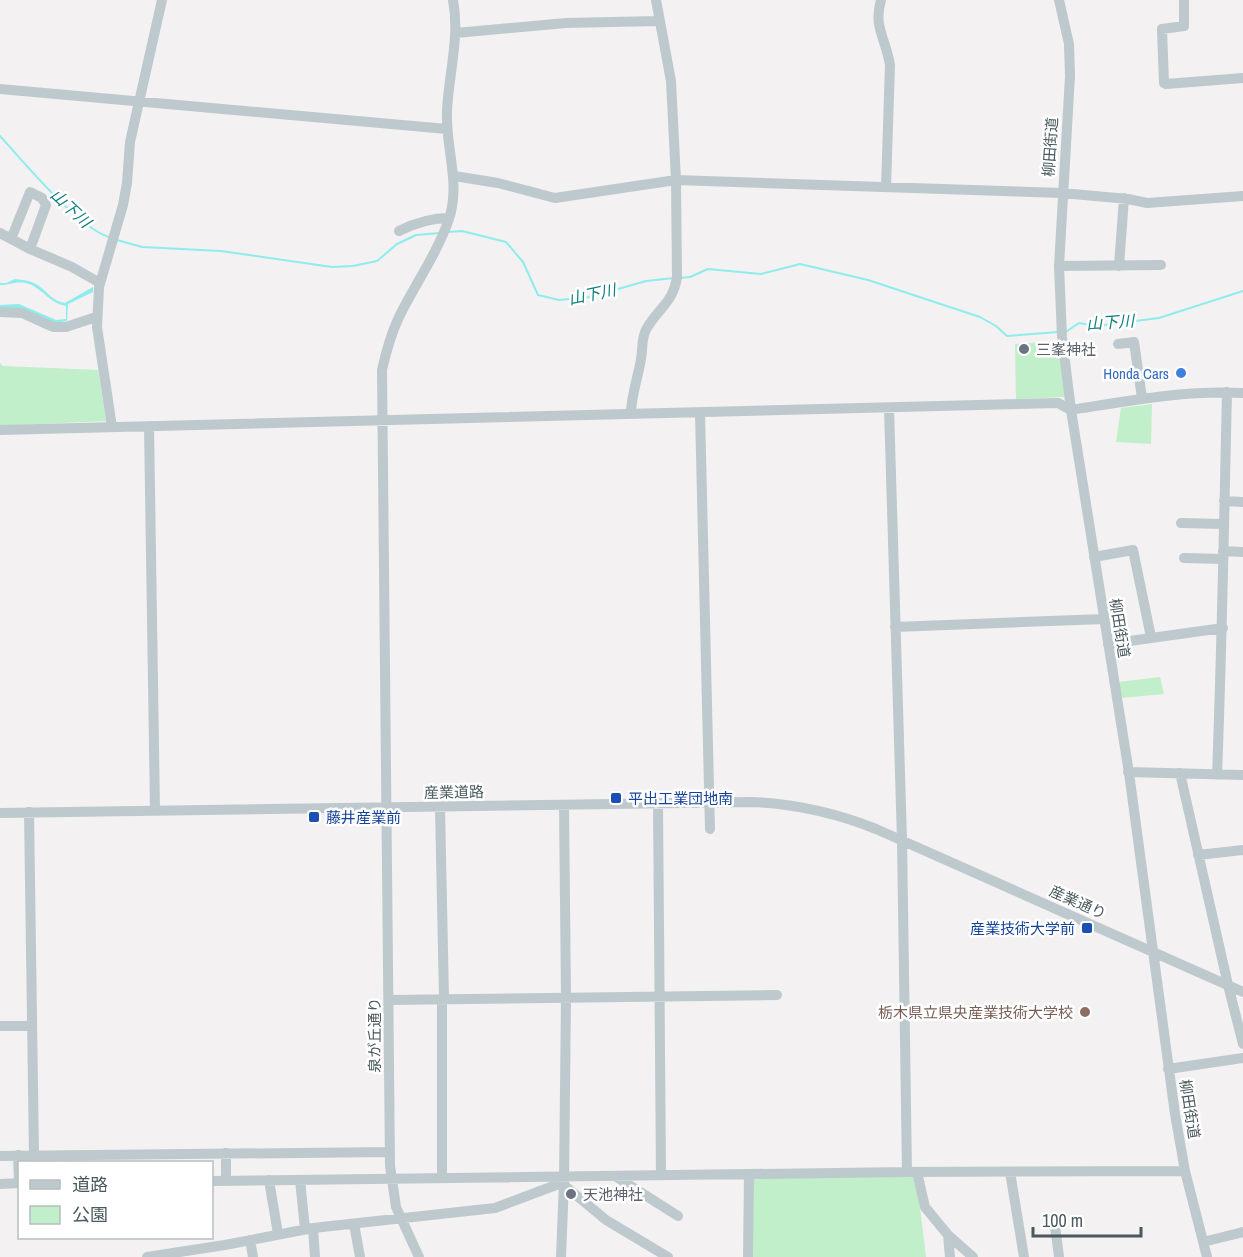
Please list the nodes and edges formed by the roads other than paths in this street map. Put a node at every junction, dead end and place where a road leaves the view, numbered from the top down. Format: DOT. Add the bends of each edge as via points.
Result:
graph roads {
  1 [pos="162,0"];
  2 [pos="453,0"];
  3 [pos="656,0"];
  4 [pos="881,0"];
  5 [pos="1059,0"];
  6 [pos="1184,0"];
  7 [pos="658,21"];
  8 [pos="456,33"];
  9 [pos="1243,78"];
  10 [pos="0,89"];
  11 [pos="139,101"];
  12 [pos="447,129"];
  13 [pos="454,176"];
  14 [pos="676,180"];
  15 [pos="886,187"];
  16 [pos="1062,193"];
  17 [pos="1243,195"];
  18 [pos="1125,198"];
  19 [pos="449,218"];
  20 [pos="399,231"];
  21 [pos="0,233"];
  22 [pos="11,239"];
  23 [pos="30,249"];
  24 [pos="1161,265"];
  25 [pos="1059,266"];
  26 [pos="1119,266"];
  27 [pos="100,283"];
  28 [pos="0,312"];
  29 [pos="96,317"];
  30 [pos="1119,344"];
  31 [pos="1227,392"];
  32 [pos="1243,393"];
  33 [pos="1142,398"];
  34 [pos="889,408"];
  35 [pos="1071,410"];
  36 [pos="700,412"];
  37 [pos="631,414"];
  38 [pos="382,420"];
  39 [pos="149,426"];
  40 [pos="112,427"];
  41 [pos="0,430"];
  42 [pos="1224,501"];
  43 [pos="1243,502"];
  44 [pos="1181,523"];
  45 [pos="1223,524"];
  46 [pos="1243,552"];
  47 [pos="1223,555"];
  48 [pos="1094,557"];
  49 [pos="1185,558"];
  50 [pos="1104,619"];
  51 [pos="895,627"];
  52 [pos="1222,628"];
  53 [pos="1151,637"];
  54 [pos="1108,644"];
  55 [pos="1128,772"];
  56 [pos="1180,773"];
  57 [pos="1217,775"];
  58 [pos="1243,776"];
  59 [pos="709,803"];
  60 [pos="658,804"];
  61 [pos="564,806"];
  62 [pos="440,807"];
  63 [pos="387,808"];
  64 [pos="155,811"];
  65 [pos="29,812"];
  66 [pos="0,813"];
  67 [pos="710,829"];
  68 [pos="902,840"];
  69 [pos="1243,850"];
  70 [pos="1198,855"];
  71 [pos="1152,952"];
  72 [pos="1228,986"];
  73 [pos="1243,992"];
  74 [pos="777,995"];
  75 [pos="566,997"];
  76 [pos="660,997"];
  77 [pos="443,999"];
  78 [pos="389,1000"];
  79 [pos="0,1026"];
  80 [pos="32,1026"];
  81 [pos="1243,1044"];
  82 [pos="1243,1058"];
  83 [pos="1168,1069"];
  84 [pos="389,1152"];
  85 [pos="226,1153"];
  86 [pos="18,1155"];
  87 [pos="34,1155"];
  88 [pos="0,1156"];
  89 [pos="110,1159"];
  90 [pos="18,1161"];
  91 [pos="1185,1171"];
  92 [pos="912,1172"];
  93 [pos="1010,1172"];
  94 [pos="749,1174"];
  95 [pos="661,1175"];
  96 [pos="614,1176"];
  97 [pos="442,1178"];
  98 [pos="391,1179"];
  99 [pos="269,1180"];
  100 [pos="300,1180"];
  101 [pos="213,1181"];
  102 [pos="226,1181"];
  103 [pos="564,1181"];
  104 [pos="18,1183"];
  105 [pos="0,1184"];
  106 [pos="678,1216"];
  107 [pos="401,1219"];
  108 [pos="354,1224"];
  109 [pos="1055,1226"];
  110 [pos="309,1228"];
  111 [pos="1243,1232"];
  112 [pos="278,1234"];
  113 [pos="948,1235"];
  114 [pos="250,1240"];
  115 [pos="1203,1242"];
  116 [pos="147,1257"];
  117 [pos="253,1257"];
  118 [pos="315,1257"];
  119 [pos="360,1257"];
  120 [pos="419,1257"];
  121 [pos="561,1257"];
  122 [pos="668,1257"];
  123 [pos="748,1257"];
  124 [pos="951,1257"];
  125 [pos="973,1257"];
  126 [pos="1024,1257"];
  127 [pos="1059,1257"];
  128 [pos="1207,1257"];
  1 -- 11 [label="street"];
  2 -- 8 [label="street, 泉が丘通り"];
  3 -- 7 [label="street"];
  4 -- 15 [label="street" via="877,21 890,65"];
  5 -- 16 [label="street, 柳田街道" via="1069,44 1070,76"];
  6 -- 9 [label="street" via="1184,26 1162,29 1164,82"];
  7 -- 8 [label="street" via="566,23"];
  7 -- 14 [label="street" via="670,81"];
  8 -- 12 [label="street, 泉が丘通り"];
  10 -- 11 [label="street"];
  11 -- 12 [label="street"];
  11 -- 27 [label="street" via="123,206"];
  12 -- 13 [label="street, 泉が丘通り"];
  13 -- 14 [label="street" via="555,198"];
  13 -- 19 [label="street, 泉が丘通り"];
  14 -- 15 [label="street"];
  14 -- 37 [label="street" via="675,290 643,335"];
  15 -- 16 [label="street"];
  16 -- 18 [label="street"];
  16 -- 25 [label="street, 柳田街道"];
  17 -- 18 [label="street" via="1160,203"];
  18 -- 26 [label="street"];
  19 -- 20 [label="street" via="435,218"];
  19 -- 38 [label="street, 泉が丘通り" via="389,342 382,370"];
  21 -- 22 [label="street"];
  22 -- 23 [label="street"];
  22 -- 23 [label="street" via="30,192 42,198 46,206"];
  23 -- 27 [label="street"];
  24 -- 26 [label="street"];
  25 -- 26 [label="street"];
  25 -- 35 [label="street, 柳田街道" via="1059,314"];
  27 -- 29 [label="street"];
  28 -- 29 [label="street" via="22,313 53,327"];
  29 -- 40 [label="street"];
  30 -- 33 [label="street" via="1134,342"];
  31 -- 32 [label="street"];
  31 -- 33 [label="street"];
  31 -- 42 [label="street"];
  33 -- 35 [label="street"];
  34 -- 35 [label="street" via="1058,403"];
  34 -- 36 [label="street"];
  34 -- 51 [label="street"];
  35 -- 48 [label="street, 柳田街道"];
  36 -- 37 [label="street"];
  36 -- 59 [label="street"];
  37 -- 38 [label="street"];
  38 -- 39 [label="street"];
  38 -- 63 [label="street, 泉が丘通り"];
  39 -- 40 [label="street"];
  39 -- 64 [label="street"];
  40 -- 41 [label="street"];
  42 -- 43 [label="street"];
  42 -- 45 [label="street"];
  44 -- 45 [label="street"];
  45 -- 47 [label="street"];
  46 -- 47 [label="street"];
  47 -- 49 [label="street"];
  47 -- 52 [label="street"];
  48 -- 50 [label="street, 柳田街道"];
  48 -- 53 [label="street" via="1133,550"];
  50 -- 51 [label="street"];
  50 -- 54 [label="street, 柳田街道"];
  51 -- 68 [label="street"];
  52 -- 53 [label="street"];
  52 -- 57 [label="street"];
  53 -- 54 [label="street"];
  54 -- 55 [label="street, 柳田街道"];
  55 -- 56 [label="street"];
  55 -- 71 [label="street, 柳田街道"];
  56 -- 57 [label="street"];
  56 -- 70 [label="street"];
  57 -- 58 [label="street"];
  59 -- 60 [label="street, 産業道路"];
  59 -- 67 [label="street"];
  59 -- 68 [label="street, 産業道路" via="768,803 817,810 846,817"];
  60 -- 61 [label="street, 産業道路"];
  60 -- 76 [label="street"];
  61 -- 62 [label="street, 産業道路"];
  61 -- 75 [label="street"];
  62 -- 63 [label="street, 産業道路"];
  62 -- 77 [label="street"];
  63 -- 64 [label="street, 産業道路"];
  63 -- 78 [label="street, 泉が丘通り"];
  64 -- 65 [label="street, 産業道路"];
  65 -- 66 [label="street, 産業道路"];
  65 -- 80 [label="street"];
  68 -- 71 [label="street, 産業通り"];
  68 -- 92 [label="street"];
  69 -- 70 [label="street"];
  70 -- 72 [label="street"];
  71 -- 72 [label="street, 産業通り"];
  71 -- 83 [label="street, 柳田街道"];
  72 -- 73 [label="street, 産業通り"];
  72 -- 81 [label="street"];
  74 -- 76 [label="street"];
  75 -- 76 [label="street"];
  75 -- 77 [label="street"];
  75 -- 103 [label="street"];
  76 -- 95 [label="street"];
  77 -- 78 [label="street"];
  77 -- 97 [label="street"];
  78 -- 84 [label="street, 泉が丘通り"];
  79 -- 80 [label="street"];
  80 -- 87 [label="street"];
  82 -- 83 [label="street"];
  83 -- 91 [label="street, 柳田街道"];
  84 -- 85 [label="street"];
  84 -- 98 [label="street, 泉が丘通り"];
  85 -- 89 [label="street"];
  85 -- 102 [label="street"];
  86 -- 87 [label="street"];
  86 -- 88 [label="street"];
  86 -- 90 [label="street"];
  87 -- 89 [label="street"];
  91 -- 93 [label="street"];
  91 -- 115 [label="street, 柳田街道"];
  92 -- 93 [label="street"];
  92 -- 94 [label="street"];
  92 -- 113 [label="street" via="925,1207"];
  93 -- 126 [label="street"];
  94 -- 95 [label="street"];
  94 -- 123 [label="street"];
  95 -- 96 [label="street"];
  96 -- 103 [label="street"];
  96 -- 106 [label="street"];
  97 -- 98 [label="street"];
  97 -- 103 [label="street"];
  98 -- 100 [label="street"];
  98 -- 107 [label="street, 泉が丘通り"];
  99 -- 100 [label="street"];
  99 -- 102 [label="street"];
  99 -- 112 [label="street"];
  100 -- 110 [label="street"];
  101 -- 102 [label="street"];
  103 -- 107 [label="street" via="495,1208"];
  103 -- 121 [label="street"];
  103 -- 122 [label="street" via="606,1220"];
  104 -- 105 [label="street"];
  107 -- 108 [label="street"];
  107 -- 120 [label="street, 泉が丘通り"];
  108 -- 110 [label="street"];
  108 -- 119 [label="street"];
  109 -- 127 [label="street"];
  110 -- 112 [label="street"];
  110 -- 118 [label="street"];
  111 -- 115 [label="street"];
  112 -- 114 [label="street"];
  113 -- 124 [label="street"];
  113 -- 125 [label="street"];
  114 -- 116 [label="street"];
  114 -- 117 [label="street"];
  115 -- 128 [label="street, 柳田街道"];
}
